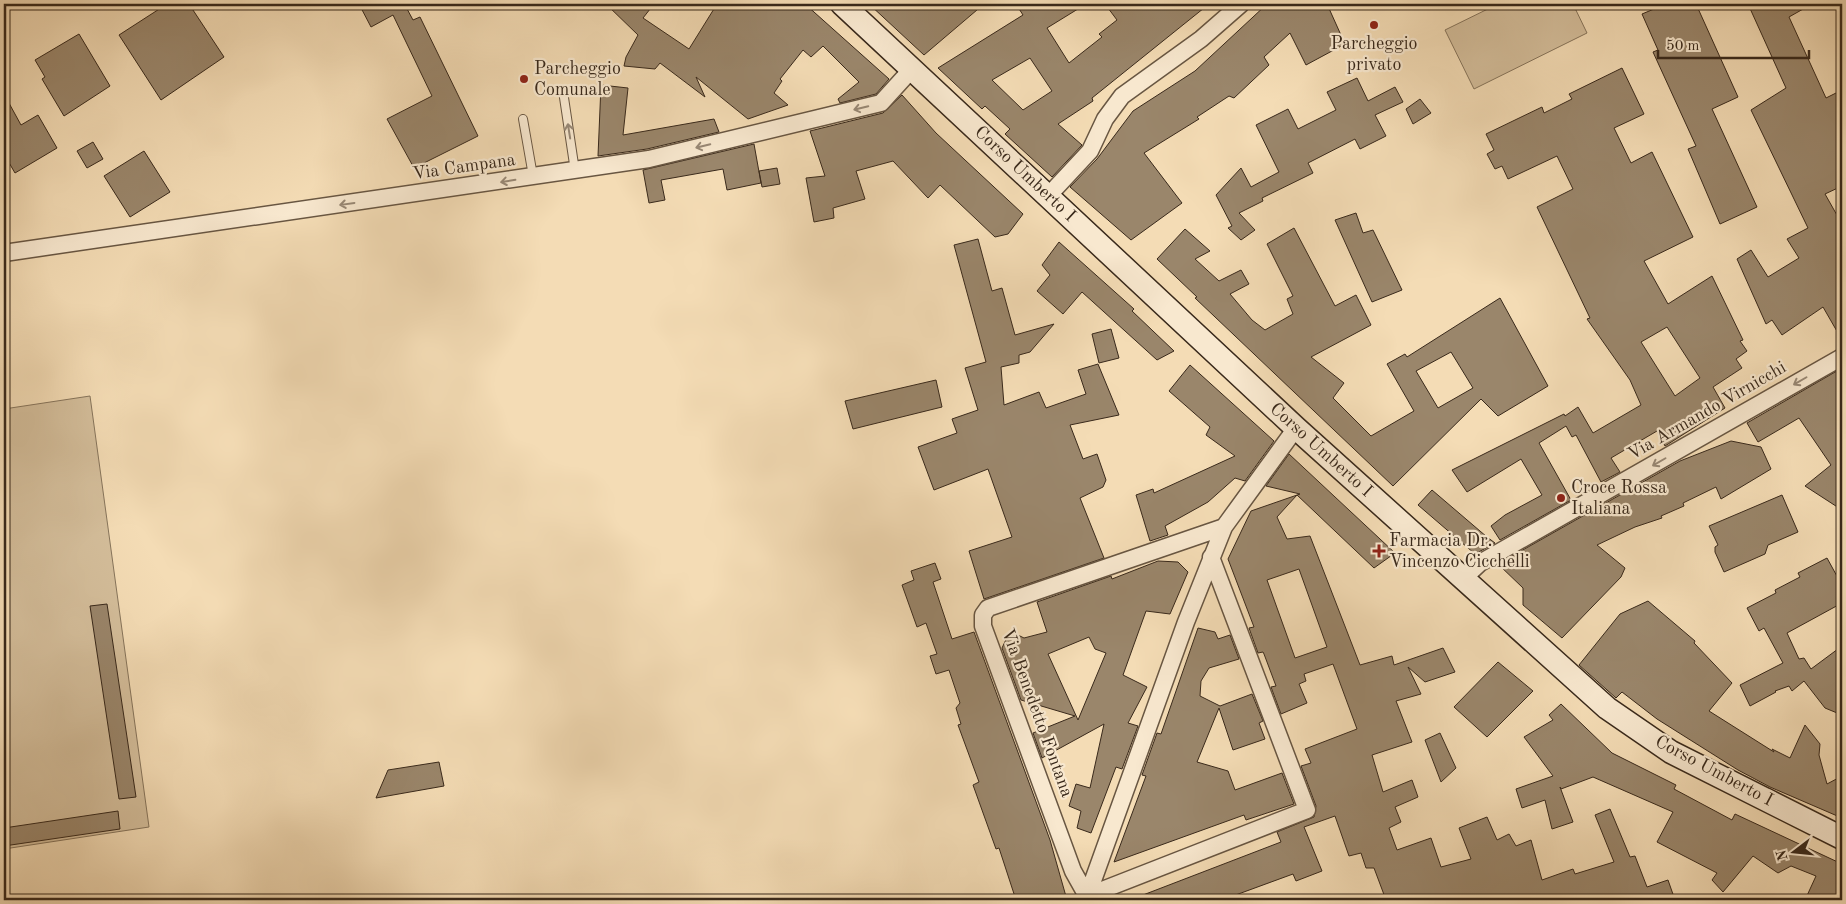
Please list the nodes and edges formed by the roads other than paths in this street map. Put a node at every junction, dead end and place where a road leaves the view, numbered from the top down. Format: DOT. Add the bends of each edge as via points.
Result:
graph roads {
  1 [pos="842,4"];
  2 [pos="1241,4"];
  3 [pos="911,70"];
  4 [pos="563,91"];
  5 [pos="523,119"];
  6 [pos="575,170"];
  7 [pos="534,177"];
  8 [pos="1048,195"];
  9 [pos="4,253"];
  10 [pos="1842,357"];
  11 [pos="1296,428"];
  12 [pos="1224,527"];
  13 [pos="1210,557"];
  14 [pos="1464,578"];
  15 [pos="1839,834"];
  16 [pos="1086,898"];
  1 -- 3 [label="main road, Corso Umberto I"];
  2 -- 8 [label="street" via="1201,39 1122,96 1105,119 1090,151"];
  3 -- 6 [label="street, Via Campana, one-way" via="881,103 649,159"];
  3 -- 8 [label="main road, Corso Umberto I"];
  6 -- 4 [label="lane, one-way"];
  5 -- 7 [label="lane"];
  6 -- 7 [label="street, Via Campana"];
  7 -- 9 [label="street, Via Campana, one-way"];
  8 -- 11 [label="main road, Corso Umberto I"];
  10 -- 14 [label="street, Via Armando Virnicchi, one-way" via="1480,563"];
  11 -- 12 [label="street"];
  11 -- 14 [label="main road, Corso Umberto I"];
  12 -- 13 [label="street"];
  12 -- 16 [label="street, Via Benedetto Fontana" via="988,608 983,615 984,626 1073,871"];
  13 -- 16 [label="street"];
  13 -- 16 [label="street" via="1307,810"];
  14 -- 15 [label="main road, Corso Umberto I" via="1607,708 1663,746"];
}
